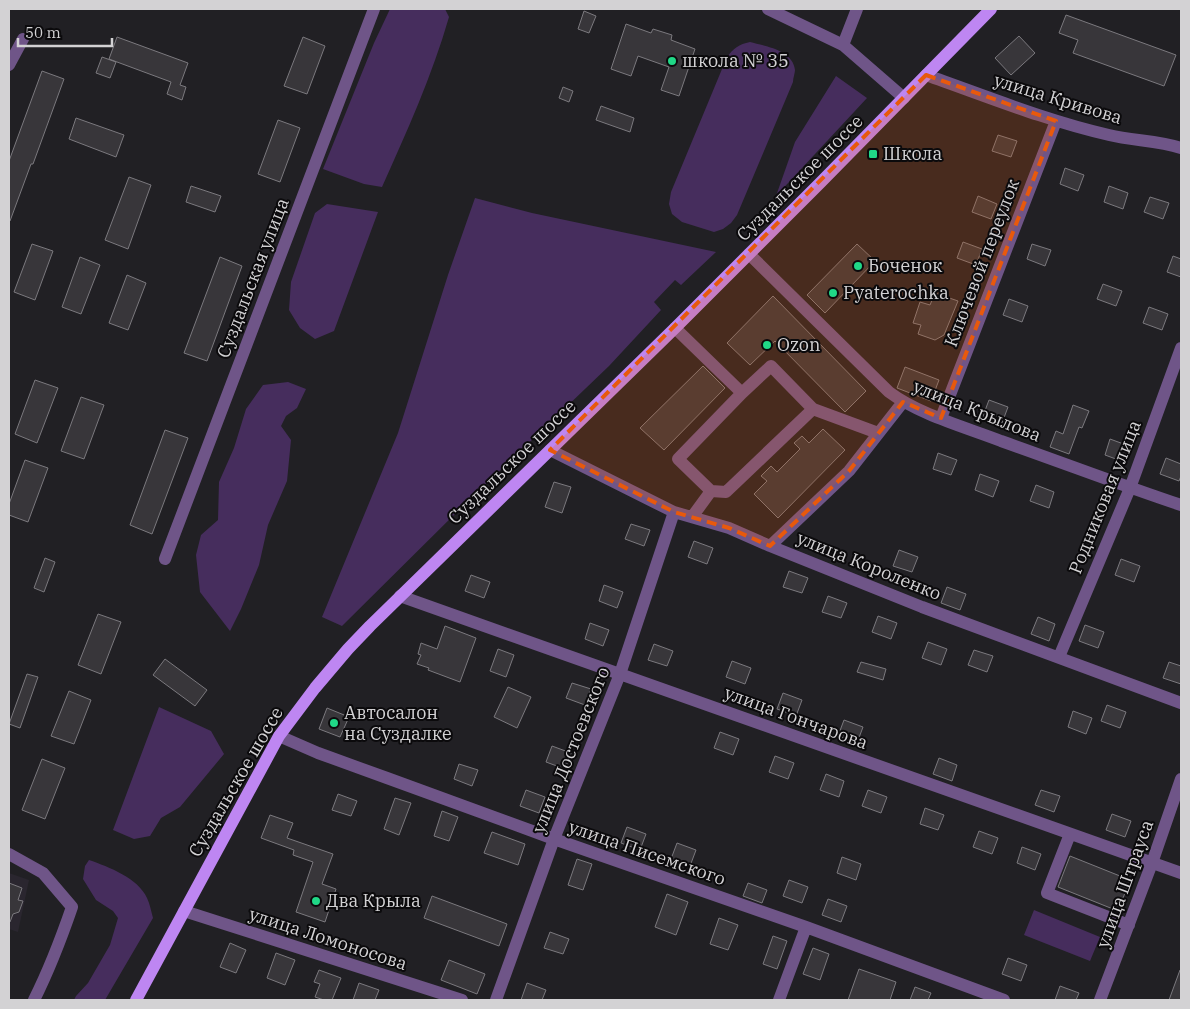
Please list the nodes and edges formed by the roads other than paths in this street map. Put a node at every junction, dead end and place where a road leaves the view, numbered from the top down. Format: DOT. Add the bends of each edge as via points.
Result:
graph roads {
  1 [pos="374,9"];
  2 [pos="768,9"];
  3 [pos="857,9"];
  4 [pos="991,9"];
  5 [pos="23,39"];
  6 [pos="843,45"];
  7 [pos="9,65"];
  8 [pos="926,75"];
  9 [pos="904,98"];
  10 [pos="1056,121"];
  11 [pos="1181,148"];
  12 [pos="749,254"];
  13 [pos="675,328"];
  14 [pos="1181,348"];
  15 [pos="742,394"];
  16 [pos="903,402"];
  17 [pos="813,408"];
  18 [pos="941,418"];
  19 [pos="878,434"];
  20 [pos="550,450"];
  21 [pos="1130,488"];
  22 [pos="711,491"];
  23 [pos="1181,505"];
  24 [pos="674,512"];
  25 [pos="692,517"];
  26 [pos="770,546"];
  27 [pos="165,559"];
  28 [pos="400,596"];
  29 [pos="1058,657"];
  30 [pos="620,674"];
  31 [pos="1181,703"];
  32 [pos="279,736"];
  33 [pos="1181,779"];
  34 [pos="1070,834"];
  35 [pos="554,839"];
  36 [pos="9,854"];
  37 [pos="1152,863"];
  38 [pos="1181,873"];
  39 [pos="184,911"];
  40 [pos="1129,925"];
  41 [pos="806,927"];
  42 [pos="34,1000"];
  43 [pos="136,1000"];
  44 [pos="462,1000"];
  45 [pos="496,1000"];
  46 [pos="779,1000"];
  47 [pos="1004,1000"];
  48 [pos="1100,1000"];
  1 -- 27 [label="street, Суздальская улица"];
  2 -- 6 [label="street"];
  3 -- 6 [label="street"];
  4 -- 8 [label="main road, Суздальское шоссе"];
  5 -- 7 [label="street"];
  6 -- 9 [label="street"];
  8 -- 9 [label="main road, Суздальское шоссе"];
  8 -- 10 [label="street, улица Кривова"];
  9 -- 12 [label="main road, Суздальское шоссе"];
  10 -- 11 [label="street, улица Кривова" via="1110,136"];
  10 -- 18 [label="street, Ключевой переулок"];
  12 -- 13 [label="main road, Суздальское шоссе"];
  12 -- 16 [label="street, улица Крылова"];
  13 -- 15 [label="street"];
  13 -- 20 [label="main road, Суздальское шоссе"];
  14 -- 21 [label="street, Родниковая улица"];
  15 -- 17 [label="street" via="771,366"];
  15 -- 22 [label="street" via="678,459"];
  16 -- 18 [label="street, улица Крылова"];
  16 -- 19 [label="street"];
  17 -- 19 [label="street"];
  17 -- 22 [label="street" via="726,492"];
  18 -- 21 [label="street, улица Крылова"];
  19 -- 26 [label="street" via="849,471"];
  20 -- 24 [label="street, улица Короленко"];
  20 -- 28 [label="main road, Суздальское шоссе"];
  21 -- 23 [label="street, улица Крылова"];
  21 -- 29 [label="street, Родниковая улица"];
  22 -- 25 [label="street"];
  24 -- 25 [label="street, улица Короленко"];
  24 -- 30 [label="street, улица Достоевского"];
  25 -- 26 [label="street, улица Короленко" via="729,528"];
  26 -- 29 [label="street, улица Короленко"];
  28 -- 30 [label="street, улица Гончарова"];
  28 -- 32 [label="main road, Суздальское шоссе" via="348,649"];
  29 -- 31 [label="street, улица Короленко"];
  30 -- 34 [label="street, улица Гончарова"];
  30 -- 35 [label="street, улица Достоевского"];
  32 -- 35 [label="street, улица Писемского"];
  32 -- 39 [label="main road, Суздальское шоссе"];
  33 -- 37 [label="street, улица Штрауса"];
  34 -- 37 [label="street, улица Гончарова"];
  34 -- 40 [label="street" via="1047,893"];
  35 -- 41 [label="street, улица Писемского"];
  35 -- 45 [label="street, улица Достоевского"];
  36 -- 42 [label="street" via="43,873 72,907"];
  37 -- 38 [label="street, улица Гончарова"];
  37 -- 40 [label="street, улица Штрауса"];
  39 -- 43 [label="main road, Суздальское шоссе"];
  39 -- 44 [label="street, улица Ломоносова"];
  40 -- 48 [label="street, улица Штрауса"];
  41 -- 46 [label="street"];
  41 -- 47 [label="street, улица Писемского"];
}
